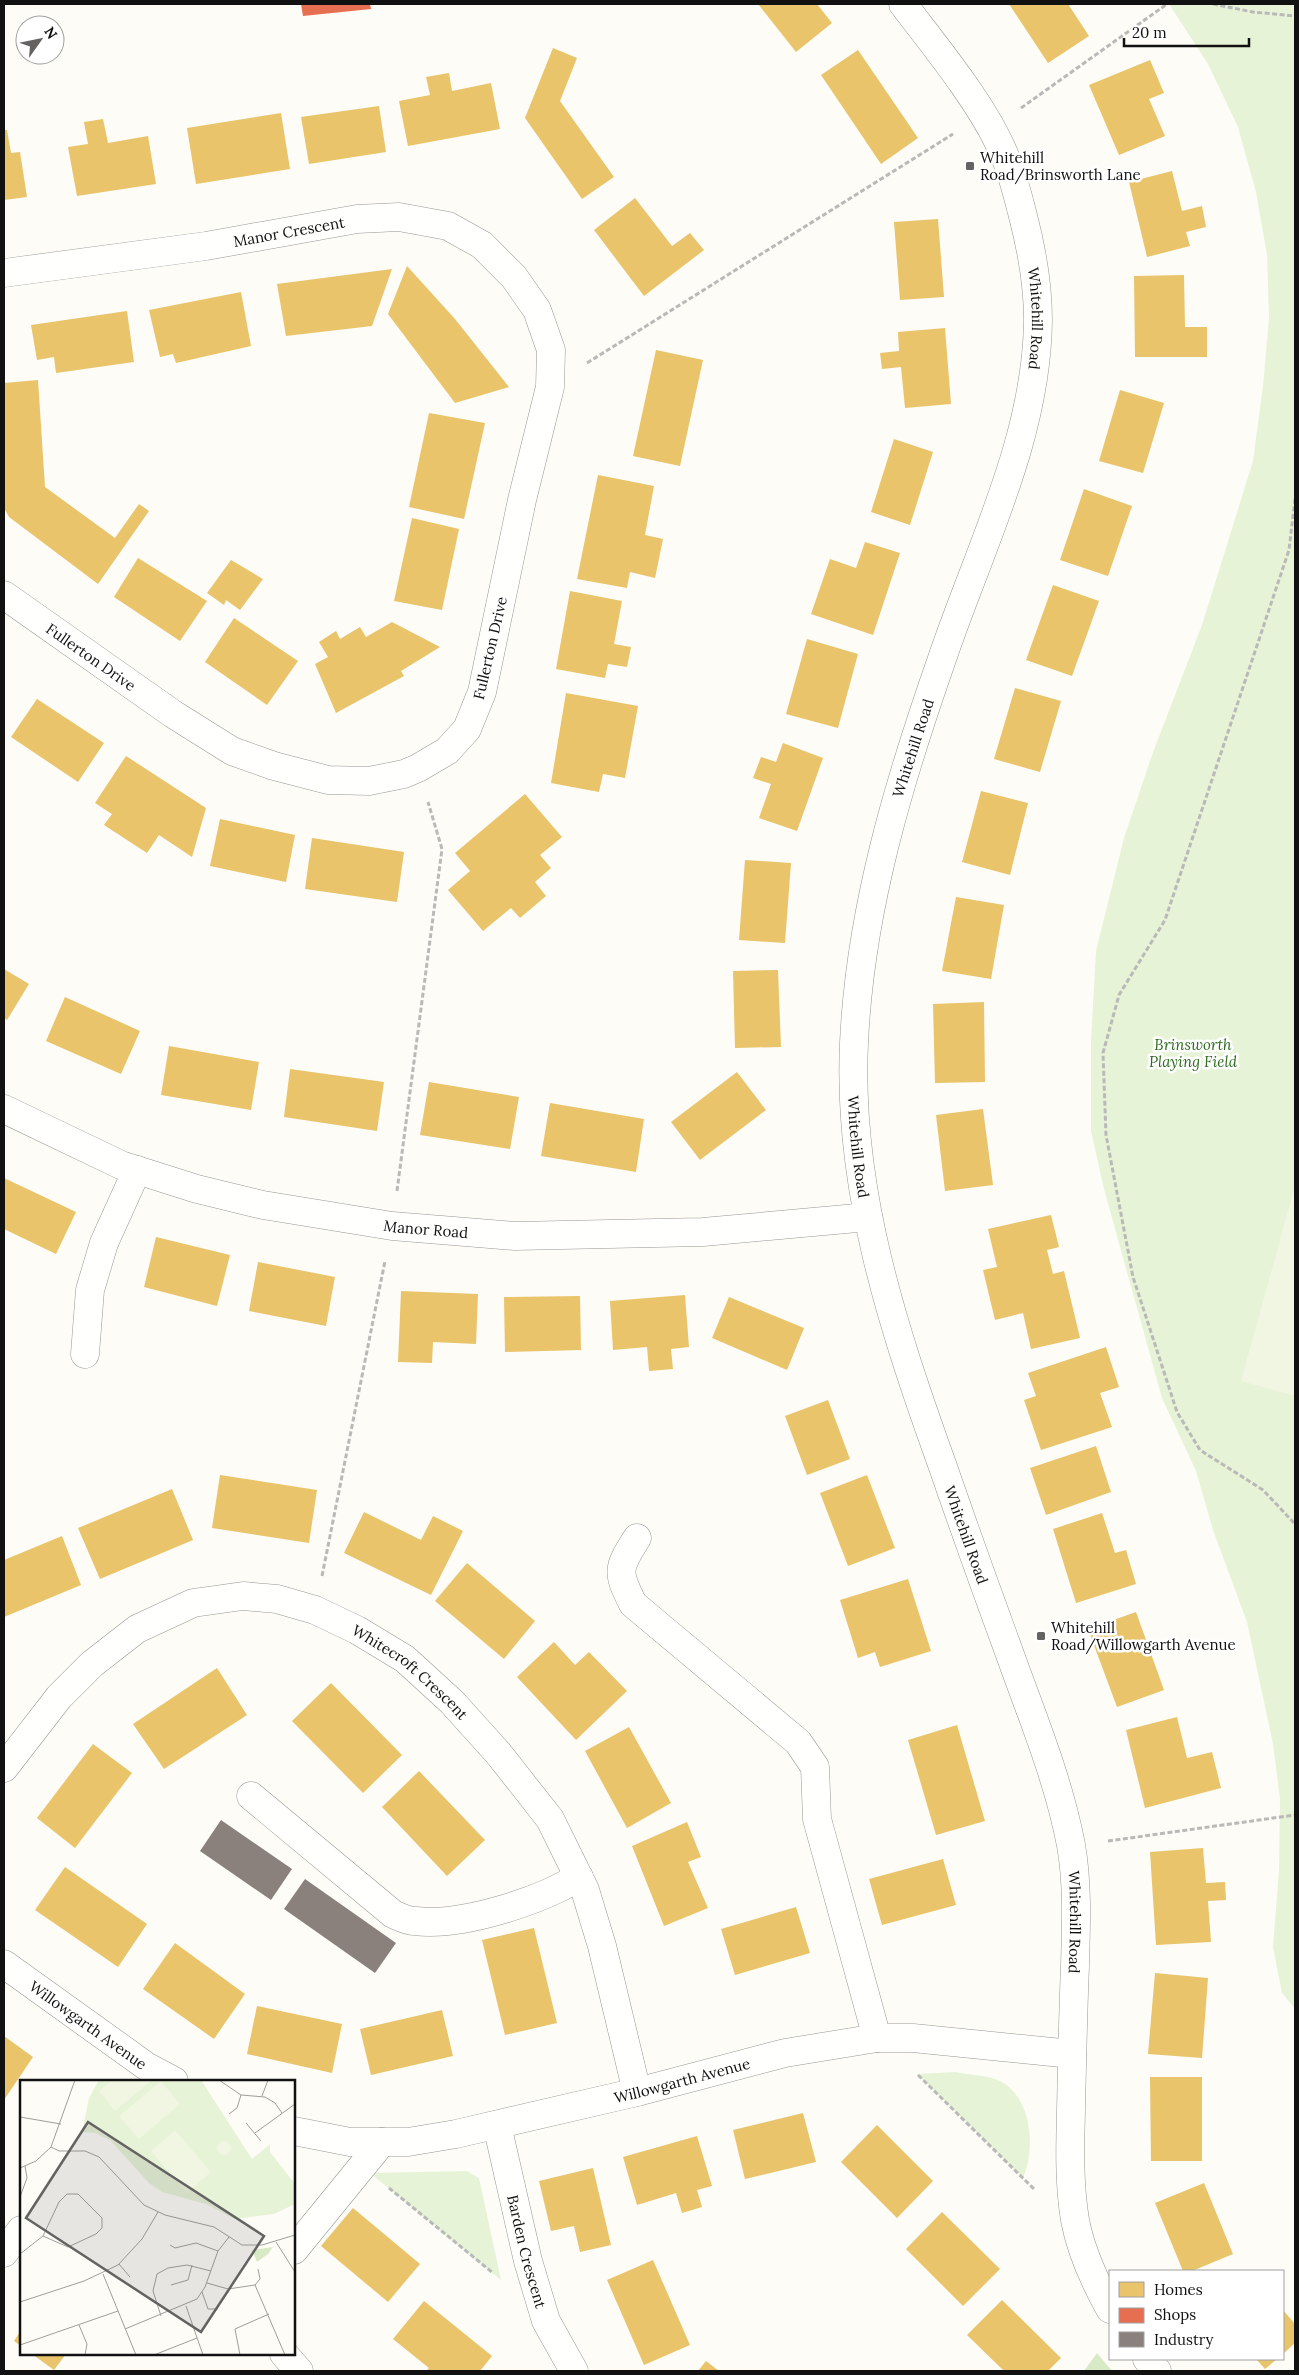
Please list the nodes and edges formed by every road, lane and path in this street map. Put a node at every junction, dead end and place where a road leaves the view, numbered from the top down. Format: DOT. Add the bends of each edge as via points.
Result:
graph roads {
  1 [pos="903,4"];
  2 [pos="1167,4"];
  3 [pos="1213,4"];
  4 [pos="1295,16"];
  5 [pos="987,122"];
  6 [pos="4,273"];
  7 [pos="537,310"];
  8 [pos="550,387"];
  9 [pos="1295,499"];
  10 [pos="4,595"];
  11 [pos="418,768"];
  12 [pos="4,1109"];
  13 [pos="137,1170"];
  14 [pos="868,1217"];
  15 [pos="392,1226"];
  16 [pos="85,1354"];
  17 [pos="1295,1524"];
  18 [pos="637,1538"];
  19 [pos="315,1610"];
  20 [pos="4,1768"];
  21 [pos="252,1796"];
  22 [pos="1295,1810"];
  23 [pos="1294,1816"];
  24 [pos="1071,1846"];
  25 [pos="579,1876"];
  26 [pos="4,1964"];
  27 [pos="877,2038"];
  28 [pos="1072,2054"];
  29 [pos="140,2073"];
  30 [pos="917,2074"];
  31 [pos="170,2080"];
  32 [pos="636,2092"];
  33 [pos="497,2125"];
  34 [pos="295,2132"];
  35 [pos="382,2142"];
  36 [pos="363,2167"];
  37 [pos="1036,2192"];
  38 [pos="20,2231"];
  39 [pos="295,2249"];
  40 [pos="4,2254"];
  41 [pos="493,2274"];
  42 [pos="1109,2307"];
  43 [pos="285,2355"];
  44 [pos="1148,2360"];
  45 [pos="299,2371"];
  46 [pos="574,2371"];
  47 [pos="1157,2371"];
  1 -- 5 [label="street, Whitehill Road" via="942,54"];
  2 -- 5 [label="path"];
  3 -- 4 [label="path"];
  5 -- 8 [label="path"];
  5 -- 14 [label="street, Whitehill Road" via="1003,152 1030,244 1038,318 1034,368 1024,426 997,510 942,656 893,808 872,895 859,972 853,1049 856,1131"];
  6 -- 7 [label="street, Manor Crescent" via="206,246 357,219 399,217 448,226 482,245 514,277"];
  7 -- 8 [label="street, Fullerton Drive" via="551,350"];
  8 -- 11 [label="street, Fullerton Drive" via="522,500 482,692 468,729 447,751"];
  9 -- 17 [label="path" via="1289,550 1165,920 1119,995 1103,1053 1106,1135 1133,1277 1176,1412 1200,1450 1263,1490"];
  10 -- 11 [label="street, Fullerton Drive" via="232,751 328,780 369,781"];
  11 -- 15 [label="path" via="442,849"];
  12 -- 13 [label="street, Manor Road"];
  13 -- 15 [label="street, Manor Road" via="263,1206"];
  13 -- 16 [label="street" via="104,1243 90,1290"];
  14 -- 15 [label="street, Manor Road" via="703,1232 515,1236"];
  14 -- 24 [label="street, Whitehill Road" via="887,1304 1049,1758"];
  15 -- 19 [label="path"];
  18 -- 27 [label="street" via="622,1560 620,1579 633,1604 798,1742 814,1767 817,1819"];
  19 -- 20 [label="street, Whitecroft Crescent" via="277,1599 244,1596 193,1603 137,1629 92,1664 59,1697"];
  19 -- 25 [label="street, Whitecroft Crescent" via="357,1630 405,1659 452,1702 498,1753 550,1819"];
  21 -- 25 [label="street" via="393,1914 413,1921 448,1920 521,1904 557,1890"];
  22 -- 23 [label="path"];
  23 -- 24 [label="path"];
  24 -- 28 [label="street, Whitehill Road" via="1076,1918"];
  25 -- 32 [label="street, Whitecroft Crescent" via="602,1946"];
  26 -- 29 [label="street, Willowgarth Avenue"];
  27 -- 28 [label="street, Willowgarth Avenue" via="913,2038"];
  27 -- 32 [label="street, Willowgarth Avenue" via="785,2053"];
  28 -- 42 [label="street, Whitehill Road" via="1070,2168 1076,2224 1093,2279"];
  29 -- 31 [label="street, Willowgarth Avenue"];
  30 -- 37 [label="path"];
  32 -- 33 [label="street, Willowgarth Avenue"];
  33 -- 35 [label="street, Willowgarth Avenue" via="418,2140"];
  33 -- 46 [label="street, Barden Crescent" via="528,2261 546,2320"];
  34 -- 35 [label="street, Willowgarth Avenue" via="350,2142"];
  35 -- 36 [label="street"];
  36 -- 39 [label="street"];
  36 -- 41 [label="path"];
  38 -- 40 [label="street"];
  43 -- 45 [label="street"];
  44 -- 47 [label="street"];
}
